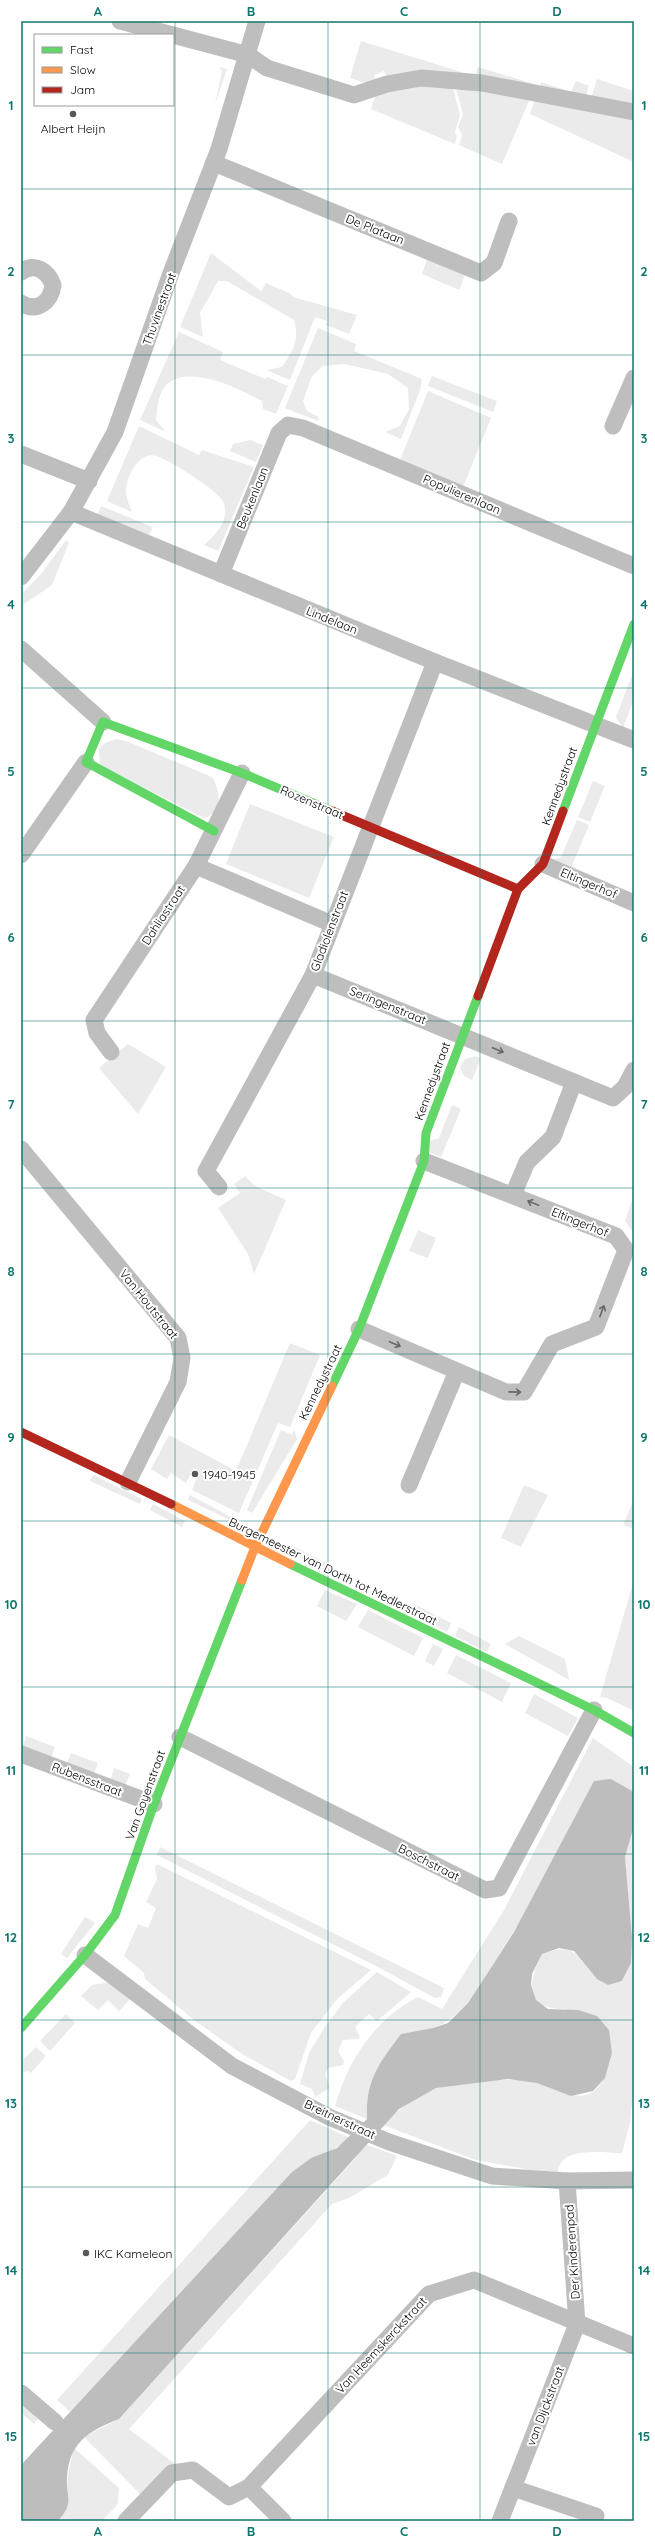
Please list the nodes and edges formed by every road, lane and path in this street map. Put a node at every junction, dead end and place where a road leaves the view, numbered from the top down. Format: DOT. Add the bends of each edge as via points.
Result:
graph roads {
  1 [pos="120,21"];
  2 [pos="257,21"];
  3 [pos="169,34"];
  4 [pos="174,35"];
  5 [pos="248,55"];
  6 [pos="634,112"];
  7 [pos="214,163"];
  8 [pos="509,221"];
  9 [pos="21,272"];
  10 [pos="21,302"];
  11 [pos="634,378"];
  12 [pos="288,425"];
  13 [pos="613,426"];
  14 [pos="21,454"];
  15 [pos="90,481"];
  16 [pos="71,512"];
  17 [pos="634,566"];
  18 [pos="221,574"];
  19 [pos="21,577"];
  20 [pos="634,624"];
  21 [pos="21,649"];
  22 [pos="435,662"];
  23 [pos="103,722"];
  24 [pos="594,725"];
  25 [pos="634,740"];
  26 [pos="86,762"];
  27 [pos="242,773"];
  28 [pos="370,826"];
  29 [pos="214,832"];
  30 [pos="21,855"];
  31 [pos="543,864"];
  32 [pos="196,866"];
  33 [pos="518,889"];
  34 [pos="634,903"];
  35 [pos="332,924"];
  36 [pos="313,975"];
  37 [pos="462,1035"];
  38 [pos="111,1052"];
  39 [pos="634,1070"];
  40 [pos="574,1082"];
  41 [pos="21,1149"];
  42 [pos="424,1161"];
  43 [pos="219,1187"];
  44 [pos="513,1195"];
  45 [pos="359,1329"];
  46 [pos="457,1371"];
  47 [pos="21,1432"];
  48 [pos="128,1482"];
  49 [pos="409,1485"];
  50 [pos="254,1547"];
  51 [pos="594,1710"];
  52 [pos="634,1733"];
  53 [pos="180,1737"];
  54 [pos="21,1754"];
  55 [pos="154,1804"];
  56 [pos="85,1956"];
  57 [pos="21,2028"];
  58 [pos="634,2180"];
  59 [pos="567,2181"];
  60 [pos="577,2324"];
  61 [pos="634,2346"];
  62 [pos="21,2393"];
  63 [pos="56,2422"];
  64 [pos="249,2487"];
  65 [pos="513,2488"];
  66 [pos="596,2516"];
  67 [pos="126,2521"];
  68 [pos="282,2521"];
  69 [pos="500,2521"];
  1 -- 3 [label="street"];
  2 -- 5 [label="street, Thuvinestraat"];
  4 -- 5 [label="street"];
  5 -- 6 [label="street" via="267,68 354,95 387,84 421,78 482,83"];
  5 -- 7 [label="street, Thuvinestraat"];
  7 -- 8 [label="street, De Plataan" via="481,273 494,263"];
  7 -- 15 [label="street, Thuvinestraat" via="171,273 115,432"];
  9 -- 10 [label="street" via="30,268 42,269 53,285 49,298 44,303 31,307"];
  11 -- 13 [label="street"];
  12 -- 17 [label="street, Populierenlaan" via="310,431"];
  12 -- 18 [label="street, Beukenlaan" via="279,434"];
  14 -- 15 [label="street"];
  15 -- 16 [label="street, Thuvinestraat"];
  16 -- 18 [label="street, Lindelaan"];
  16 -- 19 [label="street, Thuvinestraat"];
  18 -- 22 [label="street, Lindelaan"];
  20 -- 24 [label="street, Kennedystraat"];
  21 -- 23 [label="street, Rozenstraat"];
  22 -- 24 [label="street, Lindelaan"];
  22 -- 28 [label="street, Gladiolenstraat"];
  23 -- 26 [label="street"];
  23 -- 27 [label="street, Rozenstraat"];
  24 -- 25 [label="street"];
  24 -- 31 [label="street, Kennedystraat"];
  26 -- 29 [label="street"];
  26 -- 30 [label="street"];
  27 -- 28 [label="street, Rozenstraat"];
  27 -- 29 [label="street, Dahliastraat"];
  28 -- 33 [label="street, Rozenstraat"];
  28 -- 35 [label="street, Gladiolenstraat"];
  29 -- 32 [label="street, Dahliastraat"];
  31 -- 33 [label="street, Kennedystraat"];
  31 -- 34 [label="street, Eltingerhof"];
  32 -- 35 [label="street"];
  32 -- 38 [label="street, Dahliastraat" via="94,1020 97,1033"];
  33 -- 37 [label="street, Kennedystraat" via="498,950"];
  35 -- 36 [label="street, Gladiolenstraat"];
  36 -- 37 [label="street, Seringenstraat"];
  36 -- 43 [label="street, Gladiolenstraat" via="206,1171"];
  37 -- 40 [label="street, one-way"];
  37 -- 42 [label="street, Kennedystraat" via="426,1133"];
  39 -- 40 [label="street" via="625,1087 613,1098"];
  40 -- 44 [label="street" via="553,1137 527,1162"];
  41 -- 48 [label="street, Van Houtstraat" via="178,1338 182,1358 178,1382"];
  42 -- 44 [label="street, Eltingerhof"];
  42 -- 45 [label="street, Kennedystraat"];
  46 -- 44 [label="street, Eltingerhof, one-way" via="506,1392 524,1392 552,1344 596,1327 626,1250 616,1236"];
  45 -- 46 [label="street, Eltingerhof, one-way"];
  45 -- 50 [label="street, Kennedystraat"];
  46 -- 49 [label="street"];
  47 -- 48 [label="street, Burgemeester van Dorth tot Medlerstraat"];
  48 -- 50 [label="street, Burgemeester van Dorth tot Medlerstraat"];
  50 -- 51 [label="street, Burgemeester van Dorth tot Medlerstraat"];
  50 -- 53 [label="street, Van Goyenstraat"];
  51 -- 52 [label="street, Burgemeester van Dorth tot Medlerstraat"];
  51 -- 53 [label="street, Boschstraat" via="499,1888 485,1890"];
  53 -- 55 [label="street, Van Goyenstraat"];
  54 -- 55 [label="street, Rubensstraat"];
  55 -- 56 [label="street, Van Goyenstraat" via="115,1915"];
  56 -- 57 [label="street, Van Goyenstraat"];
  56 -- 59 [label="street, Breitnerstraat" via="232,2066 342,2122 389,2142 492,2176"];
  58 -- 59 [label="street, Breitnerstraat"];
  59 -- 60 [label="street, Der Kinderenpad"];
  60 -- 61 [label="street, Van Heemskerckstraat"];
  60 -- 64 [label="street, Van Heemskerckstraat" via="474,2280 429,2294"];
  60 -- 65 [label="street, van Dijckstraat"];
  62 -- 63 [label="street"];
  64 -- 67 [label="street, Van Heemskerckstraat" via="229,2498 193,2470 172,2473"];
  64 -- 68 [label="street"];
  65 -- 66 [label="street"];
  65 -- 69 [label="street, van Dijckstraat"];
}
